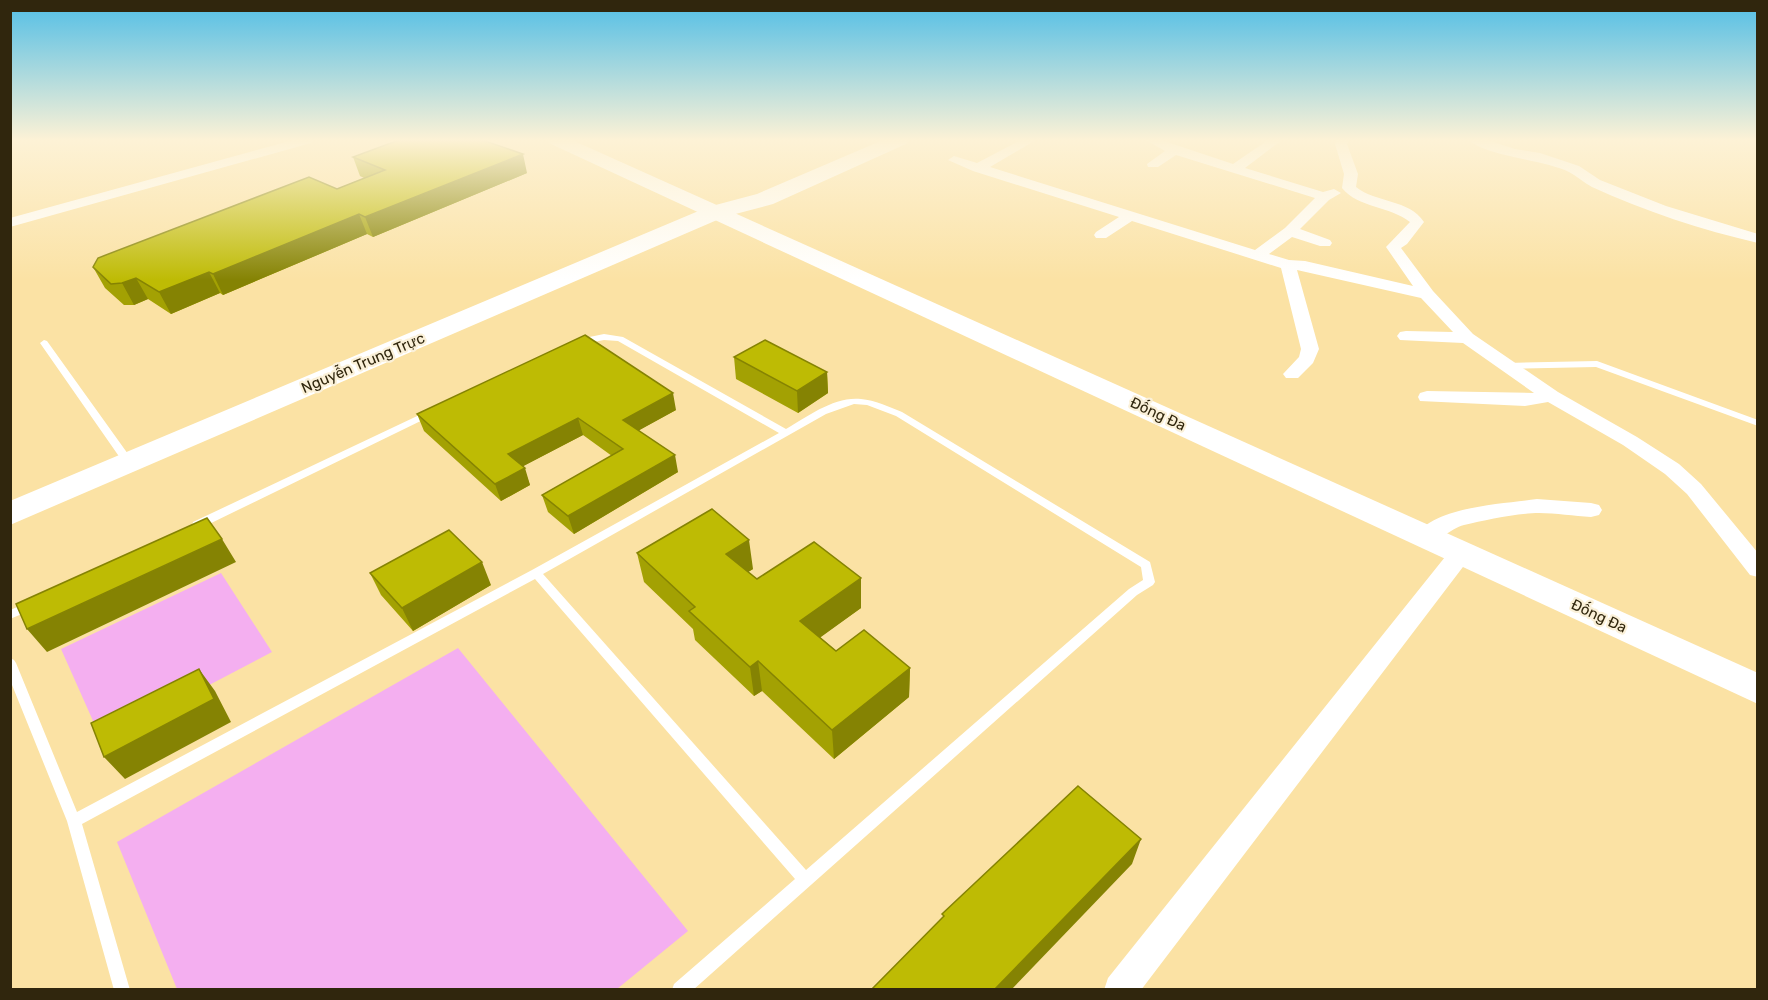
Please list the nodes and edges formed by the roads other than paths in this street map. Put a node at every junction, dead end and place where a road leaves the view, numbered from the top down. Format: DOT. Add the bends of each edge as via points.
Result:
graph roads {
  1 [pos="140,187"];
  2 [pos="660,187"];
  3 [pos="760,187"];
  4 [pos="793,187"];
  5 [pos="1037,187"];
  6 [pos="1291,187"];
  7 [pos="1349,187"];
  8 [pos="1604,187"];
  9 [pos="1356,195"];
  10 [pos="1324,197"];
  11 [pos="716,212"];
  12 [pos="1130,216"];
  13 [pos="10,223"];
  14 [pos="1290,231"];
  15 [pos="1101,235"];
  16 [pos="1756,236"];
  17 [pos="1325,243"];
  18 [pos="1259,254"];
  19 [pos="1288,265"];
  20 [pos="1427,294"];
  21 [pos="1406,336"];
  22 [pos="1467,338"];
  23 [pos="44,343"];
  24 [pos="563,349"];
  25 [pos="1506,366"];
  26 [pos="1292,374"];
  27 [pos="1551,396"];
  28 [pos="1427,398"];
  29 [pos="446,406"];
  30 [pos="1758,423"];
  31 [pos="787,433"];
  32 [pos="129,463"];
  33 [pos="1590,510"];
  34 [pos="10,514"];
  35 [pos="191,528"];
  36 [pos="1426,537"];
  37 [pos="1461,553"];
  38 [pos="1758,569"];
  39 [pos="536,573"];
  40 [pos="42,600"];
  41 [pos="10,615"];
  42 [pos="10,663"];
  43 [pos="1758,689"];
  44 [pos="74,821"];
  45 [pos="805,879"];
  46 [pos="122,990"];
  47 [pos="680,990"];
  48 [pos="1120,990"];
  1 -- 13 [label="street"];
  2 -- 11 [label="street, Đống Đa"];
  3 -- 11 [label="main road, Nguyễn Trung Trực"];
  4 -- 11 [label="main road, Nguyễn Trung Trực"];
  5 -- 12 [label="street"];
  6 -- 10 [label="street"];
  7 -- 9 [label="street"];
  8 -- 16 [label="street" via="1661,209"];
  9 -- 10 [label="street" via="1335,193"];
  9 -- 20 [label="street" via="1415,219 1417,222 1409,233 1393,247"];
  10 -- 14 [label="street"];
  11 -- 32 [label="main road, Nguyễn Trung Trực"];
  11 -- 36 [label="street, Đống Đa"];
  12 -- 15 [label="street"];
  12 -- 18 [label="street"];
  14 -- 17 [label="street"];
  14 -- 18 [label="street"];
  18 -- 19 [label="street"];
  19 -- 20 [label="street"];
  19 -- 26 [label="street" via="1310,349 1307,359"];
  20 -- 22 [label="street"];
  21 -- 22 [label="street"];
  22 -- 25 [label="street"];
  23 -- 32 [label="lane"];
  24 -- 31 [label="lane" via="584,339 620,339"];
  25 -- 27 [label="street"];
  25 -- 30 [label="lane" via="1597,364"];
  27 -- 28 [label="street" via="1525,400"];
  27 -- 38 [label="street" via="1672,469 1694,489"];
  29 -- 35 [label="lane"];
  31 -- 39 [label="lane"];
  31 -- 45 [label="lane" via="848,400 864,400 899,414 1131,554 1146,565 1149,582 1115,607"];
  32 -- 34 [label="main road, Nguyễn Trung Trực"];
  33 -- 36 [label="street" via="1537,506 1467,517 1445,523"];
  36 -- 37 [label="street, Đống Đa"];
  37 -- 43 [label="street, Đống Đa"];
  37 -- 48 [label="street"];
  39 -- 44 [label="lane"];
  39 -- 45 [label="lane"];
  40 -- 41 [label="lane"];
  42 -- 44 [label="lane"];
  44 -- 46 [label="lane"];
  45 -- 47 [label="lane"];
}
